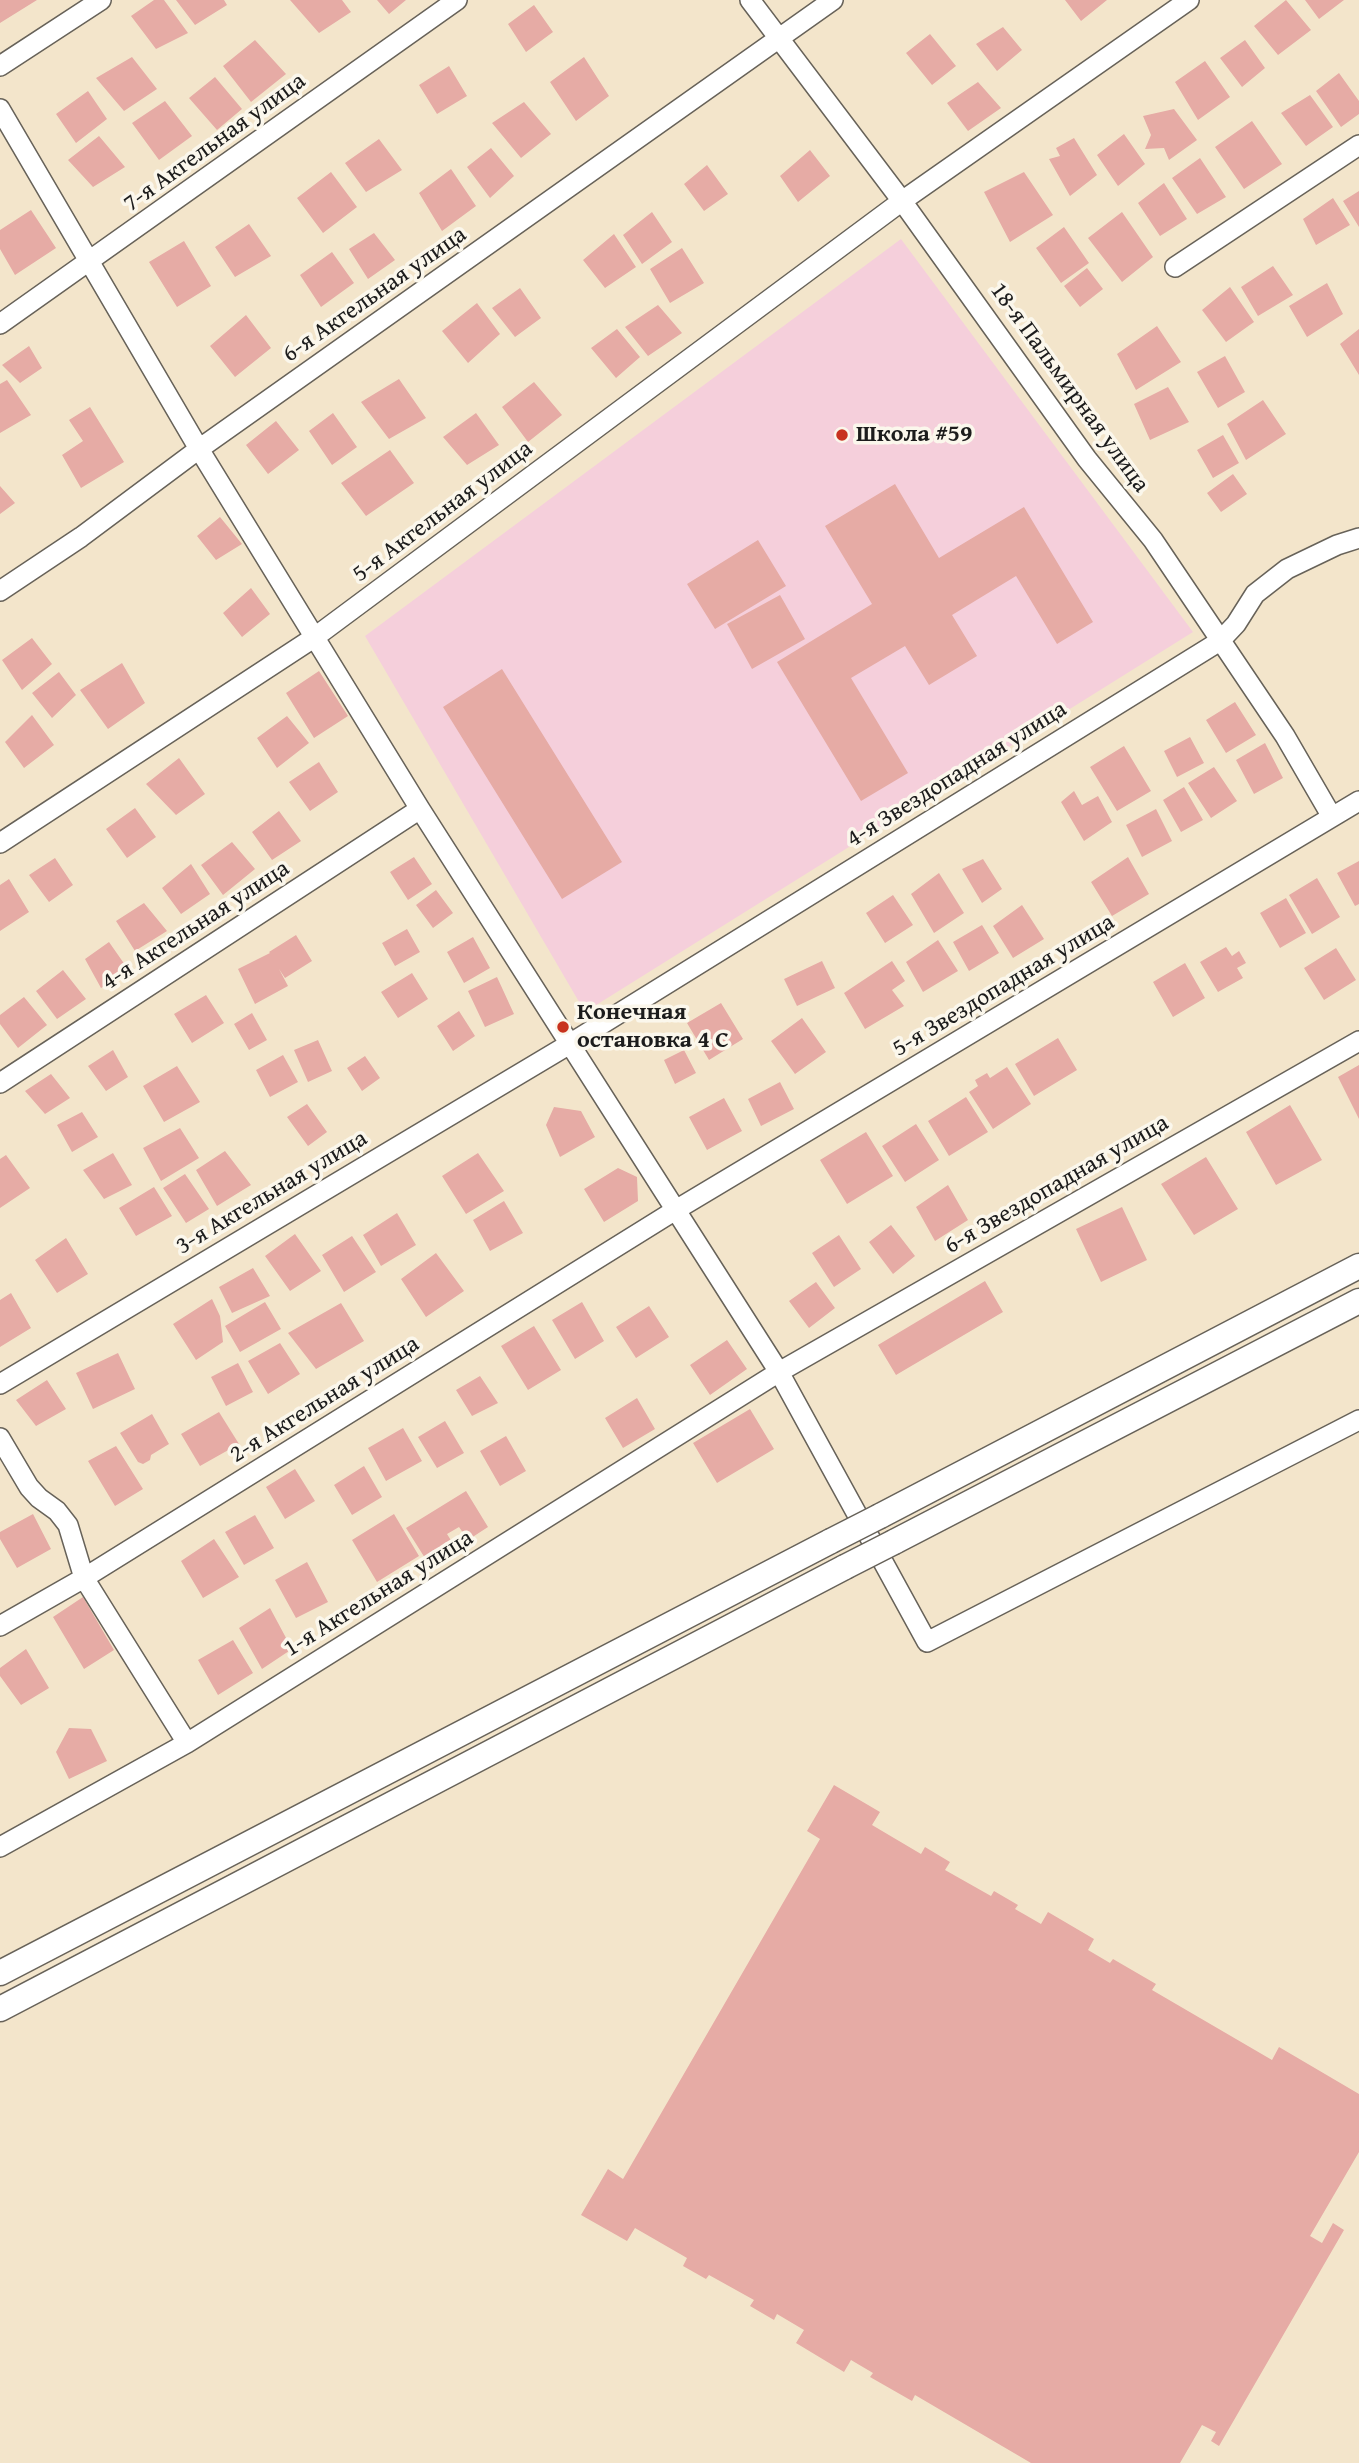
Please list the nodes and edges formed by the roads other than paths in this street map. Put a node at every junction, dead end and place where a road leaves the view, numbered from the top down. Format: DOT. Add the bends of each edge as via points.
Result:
graph roads {
  1 [pos="101,0"];
  2 [pos="457,0"];
  3 [pos="750,0"];
  4 [pos="833,0"];
  5 [pos="1189,0"];
  6 [pos="778,39"];
  7 [pos="0,66"];
  8 [pos="0,109"];
  9 [pos="1359,145"];
  10 [pos="902,201"];
  11 [pos="91,262"];
  12 [pos="1175,267"];
  13 [pos="0,324"];
  14 [pos="199,449"];
  15 [pos="1359,538"];
  16 [pos="0,591"];
  17 [pos="315,637"];
  18 [pos="1220,641"];
  19 [pos="1359,801"];
  20 [pos="420,809"];
  21 [pos="1332,817"];
  22 [pos="0,843"];
  23 [pos="1359,1041"];
  24 [pos="568,1045"];
  25 [pos="0,1083"];
  26 [pos="674,1212"];
  27 [pos="1359,1266"];
  28 [pos="1359,1301"];
  29 [pos="779,1372"];
  30 [pos="0,1384"];
  31 [pos="1359,1420"];
  32 [pos="0,1438"];
  33 [pos="84,1578"];
  34 [pos="0,1626"];
  35 [pos="187,1743"];
  36 [pos="0,1847"];
  37 [pos="0,1973"];
  38 [pos="0,2009"];
  1 -- 7 [label="street"];
  2 -- 11 [label="street, 7-я Акгельная улица"];
  3 -- 6 [label="street, 18-я Пальмирная улица"];
  4 -- 6 [label="street, 6-я Акгельная улица"];
  5 -- 10 [label="street, 5-я Акгельная улица"];
  6 -- 10 [label="street, 18-я Пальмирная улица"];
  6 -- 14 [label="street, 6-я Акгельная улица"];
  8 -- 11 [label="street"];
  9 -- 12 [label="street"];
  10 -- 17 [label="street, 5-я Акгельная улица"];
  10 -- 18 [label="street, 18-я Пальмирная улица" via="1087,459 1153,540"];
  11 -- 13 [label="street, 7-я Акгельная улица"];
  11 -- 14 [label="street"];
  14 -- 16 [label="street, 6-я Акгельная улица"];
  14 -- 17 [label="street"];
  15 -- 18 [label="street, 4-я Звездопадная улица" via="1287,569 1255,594"];
  17 -- 20 [label="street"];
  17 -- 22 [label="street, 5-я Акгельная улица"];
  18 -- 21 [label="street, 18-я Пальмирная улица" via="1285,736"];
  18 -- 24 [label="street, 4-я Звездопадная улица"];
  19 -- 21 [label="street, 5-я Звездопадная улица"];
  20 -- 24 [label="street"];
  20 -- 25 [label="street, 4-я Акгельная улица"];
  21 -- 26 [label="street, 5-я Звездопадная улица"];
  23 -- 29 [label="street, 6-я Звездопадная улица"];
  24 -- 26 [label="street"];
  24 -- 30 [label="street, 3-я Акгельная улица"];
  26 -- 29 [label="street"];
  26 -- 33 [label="street, 2-я Акгельная улица"];
  27 -- 37 [label="main road, bridge"];
  28 -- 38 [label="main road, bridge"];
  29 -- 31 [label="street" via="927,1642"];
  29 -- 35 [label="street, 1-я Акгельная улица"];
  32 -- 33 [label="street" via="29,1487 68,1525"];
  33 -- 34 [label="street, 2-я Акгельная улица"];
  33 -- 35 [label="street"];
  35 -- 36 [label="street, 1-я Акгельная улица"];
}
